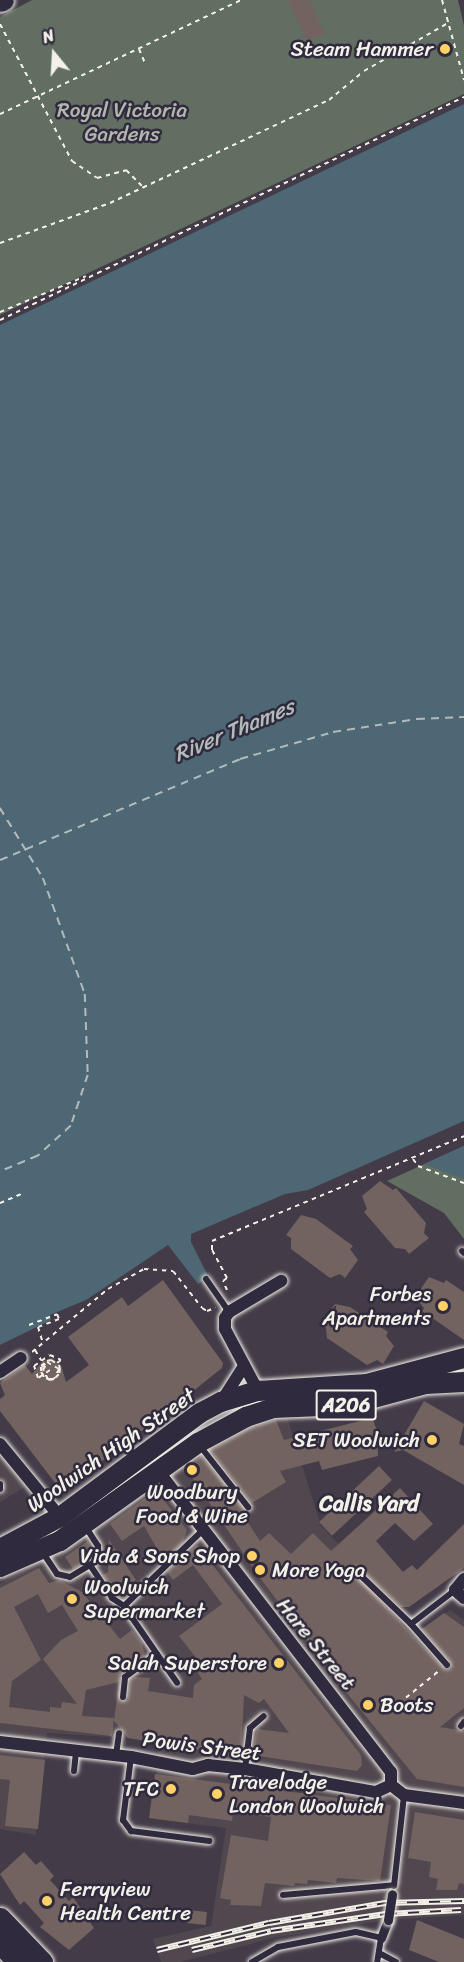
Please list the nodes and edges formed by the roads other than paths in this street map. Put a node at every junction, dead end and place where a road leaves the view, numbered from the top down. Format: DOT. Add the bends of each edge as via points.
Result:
graph roads {
  1 [pos="206,1279"];
  2 [pos="281,1281"];
  3 [pos="229,1312"];
  4 [pos="21,1358"];
  5 [pos="464,1358"];
  6 [pos="244,1366"];
  7 [pos="0,1372"];
  8 [pos="464,1382"];
  9 [pos="258,1391"];
  10 [pos="222,1402"];
  11 [pos="198,1443"];
  12 [pos="0,1444"];
  13 [pos="159,1472"];
  14 [pos="0,1484"];
  15 [pos="0,1489"];
  16 [pos="248,1507"];
  17 [pos="60,1517"];
  18 [pos="84,1525"];
  19 [pos="203,1530"];
  20 [pos="0,1549"];
  21 [pos="42,1551"];
  22 [pos="90,1565"];
  23 [pos="0,1567"];
  24 [pos="357,1572"];
  25 [pos="464,1579"];
  26 [pos="460,1594"];
  27 [pos="124,1606"];
  28 [pos="411,1624"];
  29 [pos="158,1654"];
  30 [pos="447,1665"];
  31 [pos="177,1683"];
  32 [pos="123,1697"];
  33 [pos="264,1716"];
  34 [pos="119,1733"];
  35 [pos="0,1742"];
  36 [pos="76,1751"];
  37 [pos="116,1755"];
  38 [pos="131,1757"];
  39 [pos="244,1769"];
  40 [pos="74,1772"];
  41 [pos="391,1785"];
  42 [pos="404,1795"];
  43 [pos="464,1803"];
  44 [pos="209,1840"];
  45 [pos="393,1890"];
  46 [pos="283,1895"];
  47 [pos="0,1918"];
  48 [pos="381,1938"];
  49 [pos="0,1942"];
  50 [pos="379,1953"];
  51 [pos="18,1962"];
  52 [pos="42,1962"];
  53 [pos="252,1962"];
  54 [pos="377,1962"];
  55 [pos="396,1962"];
  1 -- 3 [label="lane"];
  2 -- 3 [label="street"];
  3 -- 6 [label="street" via="225,1329"];
  4 -- 7 [label="street"];
  5 -- 9 [label="main road, Woolwich High Street / A206" via="367,1384"];
  6 -- 9 [label="street"];
  6 -- 10 [label="street"];
  8 -- 11 [label="main road, A206" via="426,1384 347,1405 273,1408 246,1417"];
  9 -- 10 [label="main road, Woolwich High Street / A206"];
  10 -- 17 [label="main road, Woolwich High Street / A206" via="200,1413"];
  11 -- 13 [label="main road, A206"];
  11 -- 16 [label="lane"];
  12 -- 17 [label="street"];
  13 -- 18 [label="main road, A206"];
  13 -- 19 [label="street, Hare Street"];
  14 -- 15 [label="lane"];
  17 -- 20 [label="main road, Woolwich High Street / A206"];
  18 -- 21 [label="main road, A206"];
  18 -- 22 [label="lane" via="98,1546 98,1559"];
  19 -- 27 [label="lane"];
  19 -- 41 [label="street, Hare Street" via="386,1765 393,1777"];
  21 -- 22 [label="lane" via="57,1574 70,1577"];
  21 -- 23 [label="main road, A206"];
  22 -- 27 [label="lane" via="112,1598"];
  24 -- 28 [label="lane"];
  25 -- 26 [label="street"];
  26 -- 28 [label="lane"];
  27 -- 29 [label="lane"];
  28 -- 30 [label="lane"];
  29 -- 31 [label="lane"];
  29 -- 32 [label="lane" via="125,1677"];
  33 -- 39 [label="lane" via="250,1728"];
  34 -- 37 [label="lane"];
  35 -- 36 [label="street, Powis Street"];
  36 -- 37 [label="street, Powis Street"];
  36 -- 40 [label="lane"];
  37 -- 38 [label="street, Powis Street"];
  38 -- 39 [label="street, Powis Street" via="156,1764"];
  38 -- 44 [label="lane" via="123,1820 131,1831"];
  39 -- 41 [label="street, Powis Street" via="376,1792"];
  41 -- 42 [label="street"];
  42 -- 43 [label="street"];
  42 -- 45 [label="lane"];
  45 -- 46 [label="lane"];
  45 -- 48 [label="street, bridge"];
  47 -- 52 [label="highway"];
  48 -- 50 [label="lane"];
  48 -- 53 [label="lane" via="356,1932 278,1947"];
  49 -- 51 [label="highway"];
  50 -- 54 [label="lane"];
  50 -- 55 [label="lane"];
}
